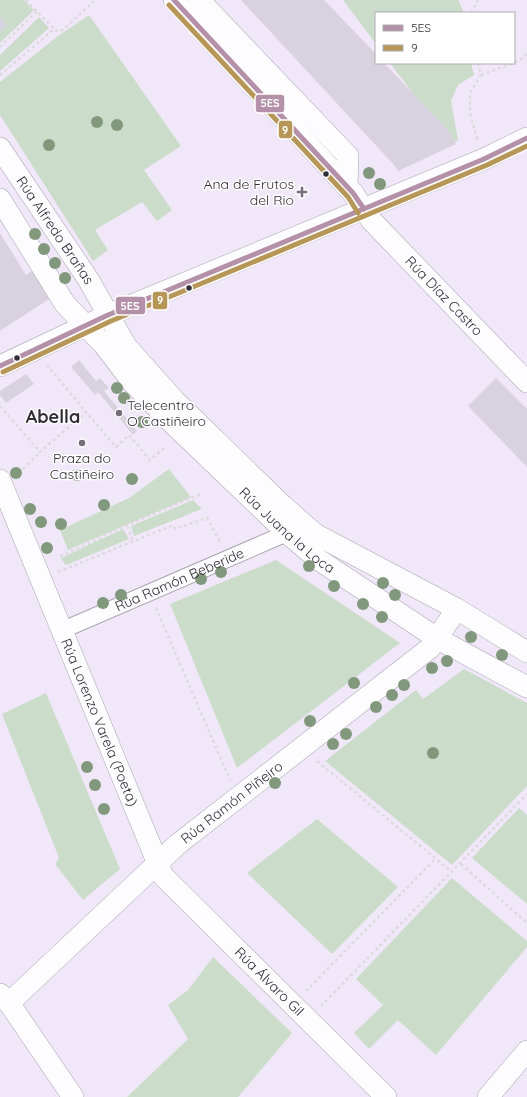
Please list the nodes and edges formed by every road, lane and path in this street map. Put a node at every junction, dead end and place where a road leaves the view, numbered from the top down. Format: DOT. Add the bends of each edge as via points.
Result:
graph roads {
  1 [pos="26,0"];
  2 [pos="95,0"];
  3 [pos="174,0"];
  4 [pos="199,0"];
  5 [pos="478,0"];
  6 [pos="36,12"];
  7 [pos="472,12"];
  8 [pos="54,29"];
  9 [pos="0,47"];
  10 [pos="527,54"];
  11 [pos="515,63"];
  12 [pos="478,64"];
  13 [pos="513,64"];
  14 [pos="0,75"];
  15 [pos="481,75"];
  16 [pos="527,138"];
  17 [pos="0,148"];
  18 [pos="484,159"];
  19 [pos="347,186"];
  20 [pos="0,199"];
  21 [pos="364,209"];
  22 [pos="108,315"];
  23 [pos="85,325"];
  24 [pos="46,364"];
  25 [pos="0,366"];
  26 [pos="527,382"];
  27 [pos="0,406"];
  28 [pos="86,412"];
  29 [pos="165,447"];
  30 [pos="40,452"];
  31 [pos="23,469"];
  32 [pos="0,480"];
  33 [pos="203,493"];
  34 [pos="127,526"];
  35 [pos="293,526"];
  36 [pos="133,541"];
  37 [pos="60,556"];
  38 [pos="229,558"];
  39 [pos="49,576"];
  40 [pos="149,593"];
  41 [pos="457,609"];
  42 [pos="72,626"];
  43 [pos="438,639"];
  44 [pos="527,652"];
  45 [pos="527,687"];
  46 [pos="316,760"];
  47 [pos="230,781"];
  48 [pos="527,795"];
  49 [pos="435,858"];
  50 [pos="157,864"];
  51 [pos="461,864"];
  52 [pos="452,872"];
  53 [pos="527,922"];
  54 [pos="305,991"];
  55 [pos="4,998"];
  56 [pos="321,1006"];
  57 [pos="527,1051"];
  58 [pos="73,1097"];
  59 [pos="386,1097"];
  60 [pos="488,1097"];
  1 -- 6 [label="path"];
  2 -- 8 [label="path" via="63,30"];
  3 -- 19 [label="street, Rúa Díaz Castro"];
  4 -- 19 [label="street" via="348,156"];
  5 -- 7 [label="path"];
  6 -- 8 [label="path"];
  6 -- 9 [label="path"];
  8 -- 14 [label="path"];
  10 -- 11 [label="path"];
  12 -- 15 [label="path"];
  13 -- 15 [label="path"];
  15 -- 18 [label="path" via="470,93 470,113"];
  16 -- 18 [label="street"];
  17 -- 22 [label="street, Rúa Alfredo Brañas" via="88,279"];
  18 -- 21 [label="street"];
  19 -- 21 [label="street, Rúa Díaz Castro"];
  20 -- 23 [label="street, Rúa Alfredo Brañas" via="59,296"];
  21 -- 22 [label="street"];
  21 -- 26 [label="street, Rúa Díaz Castro" via="371,220"];
  22 -- 23 [label="street"];
  22 -- 35 [label="street, Rúa Juana la Loca" via="126,346 157,383"];
  23 -- 25 [label="street"];
  23 -- 35 [label="street, Rúa Juana la Loca" via="133,383 170,421"];
  24 -- 28 [label="path"];
  27 -- 30 [label="path"];
  28 -- 29 [label="path" via="116,446 129,436 150,460"];
  28 -- 30 [label="path"];
  30 -- 31 [label="path"];
  32 -- 39 [label="street"];
  33 -- 34 [label="path"];
  34 -- 36 [label="path"];
  34 -- 37 [label="path"];
  35 -- 38 [label="street, Rúa Ramón Beberide"];
  35 -- 41 [label="street, Rúa Juana la Loca" via="315,534"];
  35 -- 43 [label="street, Rúa Juana la Loca" via="320,560"];
  36 -- 38 [label="path" via="173,525 175,529 207,518"];
  36 -- 39 [label="path"];
  38 -- 40 [label="street, Rúa Ramón Beberide"];
  39 -- 50 [label="street, Rúa Lorenzo Varela (Poeta)"];
  40 -- 42 [label="street, Rúa Ramón Beberide"];
  40 -- 47 [label="path"];
  41 -- 43 [label="street, Rúa Ramón Piñeiro"];
  41 -- 44 [label="street, Rúa Juana la Loca"];
  43 -- 45 [label="street, Rúa Juana la Loca"];
  43 -- 50 [label="street, Rúa Ramón Piñeiro" via="430,648 178,844"];
  46 -- 49 [label="path"];
  48 -- 51 [label="path"];
  49 -- 52 [label="path"];
  49 -- 54 [label="path"];
  50 -- 55 [label="street, Rúa Ramón Piñeiro"];
  50 -- 59 [label="street, Rúa Álvaro Gil" via="173,887"];
  51 -- 52 [label="path"];
  51 -- 53 [label="path"];
  52 -- 56 [label="path"];
  55 -- 58 [label="street"];
  57 -- 60 [label="street"];
}
